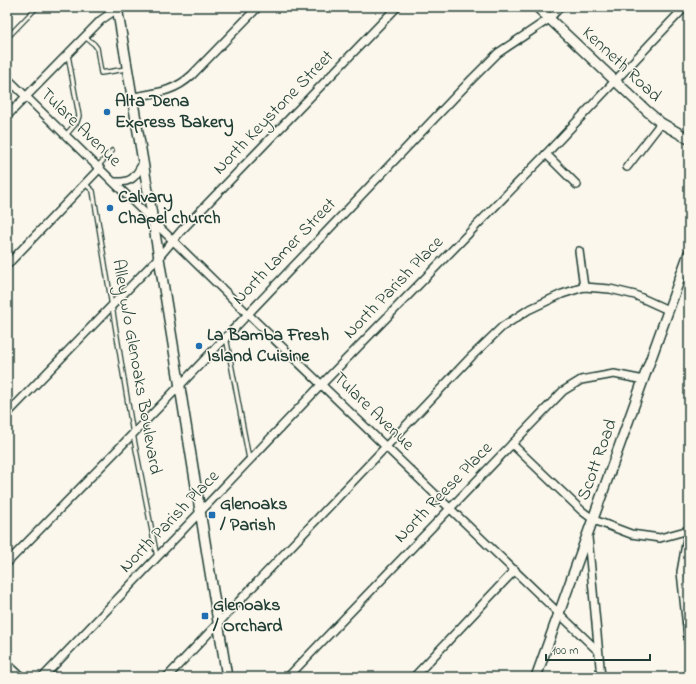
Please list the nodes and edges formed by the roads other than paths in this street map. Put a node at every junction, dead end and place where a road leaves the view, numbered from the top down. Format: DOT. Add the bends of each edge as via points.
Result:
graph roads {
  1 [pos="37,7"];
  2 [pos="258,7"];
  3 [pos="397,7"];
  4 [pos="537,7"];
  5 [pos="560,7"];
  6 [pos="685,7"];
  7 [pos="117,8"];
  8 [pos="549,19"];
  9 [pos="84,36"];
  10 [pos="7,38"];
  11 [pos="68,54"];
  12 [pos="127,69"];
  13 [pos="7,78"];
  14 [pos="614,81"];
  15 [pos="26,96"];
  16 [pos="132,97"];
  17 [pos="7,116"];
  18 [pos="661,123"];
  19 [pos="66,135"];
  20 [pos="689,139"];
  21 [pos="112,151"];
  22 [pos="546,154"];
  23 [pos="143,163"];
  24 [pos="99,167"];
  25 [pos="627,167"];
  26 [pos="114,182"];
  27 [pos="85,184"];
  28 [pos="576,185"];
  29 [pos="153,221"];
  30 [pos="172,240"];
  31 [pos="579,251"];
  32 [pos="689,253"];
  33 [pos="159,257"];
  34 [pos="7,265"];
  35 [pos="584,287"];
  36 [pos="111,306"];
  37 [pos="668,310"];
  38 [pos="248,314"];
  39 [pos="226,336"];
  40 [pos="644,380"];
  41 [pos="322,384"];
  42 [pos="179,385"];
  43 [pos="7,414"];
  44 [pos="133,434"];
  45 [pos="512,444"];
  46 [pos="387,447"];
  47 [pos="249,460"];
  48 [pos="450,508"];
  49 [pos="200,513"];
  50 [pos="594,520"];
  51 [pos="689,529"];
  52 [pos="588,537"];
  53 [pos="157,558"];
  54 [pos="7,563"];
  55 [pos="514,570"];
  56 [pos="559,613"];
  57 [pos="687,620"];
  58 [pos="218,623"];
  59 [pos="689,647"];
  60 [pos="598,651"];
  61 [pos="7,665"];
  62 [pos="20,677"];
  63 [pos="43,677"];
  64 [pos="167,677"];
  65 [pos="227,677"];
  66 [pos="288,677"];
  67 [pos="414,677"];
  68 [pos="536,677"];
  69 [pos="601,677"];
  1 -- 10 [label="lane"];
  2 -- 16 [label="street" via="183,83 164,92"];
  3 -- 30 [label="street, North Keystone Street"];
  4 -- 8 [label="main road, Kenneth Road"];
  5 -- 8 [label="street, North Lamer Street"];
  6 -- 14 [label="street, North Parish Place"];
  7 -- 9 [label="street"];
  7 -- 12 [label="main road"];
  8 -- 14 [label="main road, Kenneth Road"];
  8 -- 38 [label="street, North Lamer Street" via="498,53"];
  9 -- 11 [label="street"];
  9 -- 12 [label="lane" via="97,48 101,73"];
  11 -- 15 [label="street"];
  11 -- 19 [label="lane" via="79,116"];
  12 -- 16 [label="main road"];
  13 -- 15 [label="street, Tulare Avenue"];
  14 -- 18 [label="main road, Kenneth Road"];
  14 -- 22 [label="street, North Parish Place"];
  15 -- 17 [label="street"];
  15 -- 19 [label="street, Tulare Avenue"];
  16 -- 23 [label="main road"];
  18 -- 20 [label="main road, Kenneth Road"];
  18 -- 25 [label="street"];
  19 -- 24 [label="street, Tulare Avenue"];
  21 -- 24 [label="lane"];
  22 -- 28 [label="street"];
  22 -- 41 [label="street, North Parish Place"];
  23 -- 26 [label="street" via="129,181"];
  23 -- 29 [label="main road"];
  24 -- 26 [label="street, Tulare Avenue"];
  24 -- 27 [label="street"];
  26 -- 29 [label="street, Tulare Avenue"];
  27 -- 34 [label="street"];
  27 -- 36 [label="lane, Alley w/o Glenoaks Boulevard" via="93,191"];
  29 -- 30 [label="street, Tulare Avenue"];
  29 -- 33 [label="main road"];
  30 -- 33 [label="street, North Keystone Street"];
  30 -- 38 [label="street, Tulare Avenue"];
  31 -- 35 [label="street"];
  32 -- 37 [label="main road, Scott Road"];
  33 -- 36 [label="street, North Keystone Street"];
  33 -- 42 [label="main road"];
  35 -- 37 [label="street" via="610,289 635,295"];
  35 -- 46 [label="street" via="528,310 502,327"];
  36 -- 43 [label="street, North Keystone Street"];
  36 -- 44 [label="lane, Alley w/o Glenoaks Boulevard"];
  37 -- 40 [label="main road, Scott Road"];
  38 -- 39 [label="street, North Lamer Street"];
  38 -- 41 [label="street, Tulare Avenue"];
  39 -- 42 [label="street, North Lamer Street"];
  39 -- 47 [label="lane"];
  40 -- 45 [label="street, North Reese Place" via="614,374 581,380 563,390"];
  40 -- 50 [label="main road, Scott Road"];
  41 -- 46 [label="street, Tulare Avenue"];
  41 -- 47 [label="street, North Parish Place"];
  42 -- 44 [label="street, North Lamer Street"];
  42 -- 49 [label="main road"];
  44 -- 53 [label="lane, Alley w/o Glenoaks Boulevard"];
  44 -- 54 [label="street, North Lamer Street"];
  45 -- 48 [label="street, North Reese Place"];
  45 -- 50 [label="street" via="582,512"];
  46 -- 48 [label="street, Tulare Avenue"];
  46 -- 58 [label="street"];
  47 -- 49 [label="street, North Parish Place"];
  48 -- 55 [label="street, Tulare Avenue"];
  48 -- 66 [label="street, North Reese Place"];
  49 -- 53 [label="street, North Parish Place"];
  49 -- 58 [label="main road"];
  50 -- 51 [label="street" via="631,534 660,538"];
  50 -- 52 [label="main road, Scott Road"];
  51 -- 57 [label="street" via="681,572"];
  52 -- 56 [label="main road, Scott Road"];
  52 -- 60 [label="street"];
  53 -- 63 [label="street, North Parish Place"];
  55 -- 56 [label="street, Tulare Avenue"];
  55 -- 67 [label="street"];
  56 -- 60 [label="street, Tulare Avenue"];
  56 -- 68 [label="main road, Scott Road"];
  57 -- 59 [label="street"];
  58 -- 64 [label="street"];
  58 -- 65 [label="main road"];
  60 -- 69 [label="street"];
  61 -- 62 [label="main road"];
}
